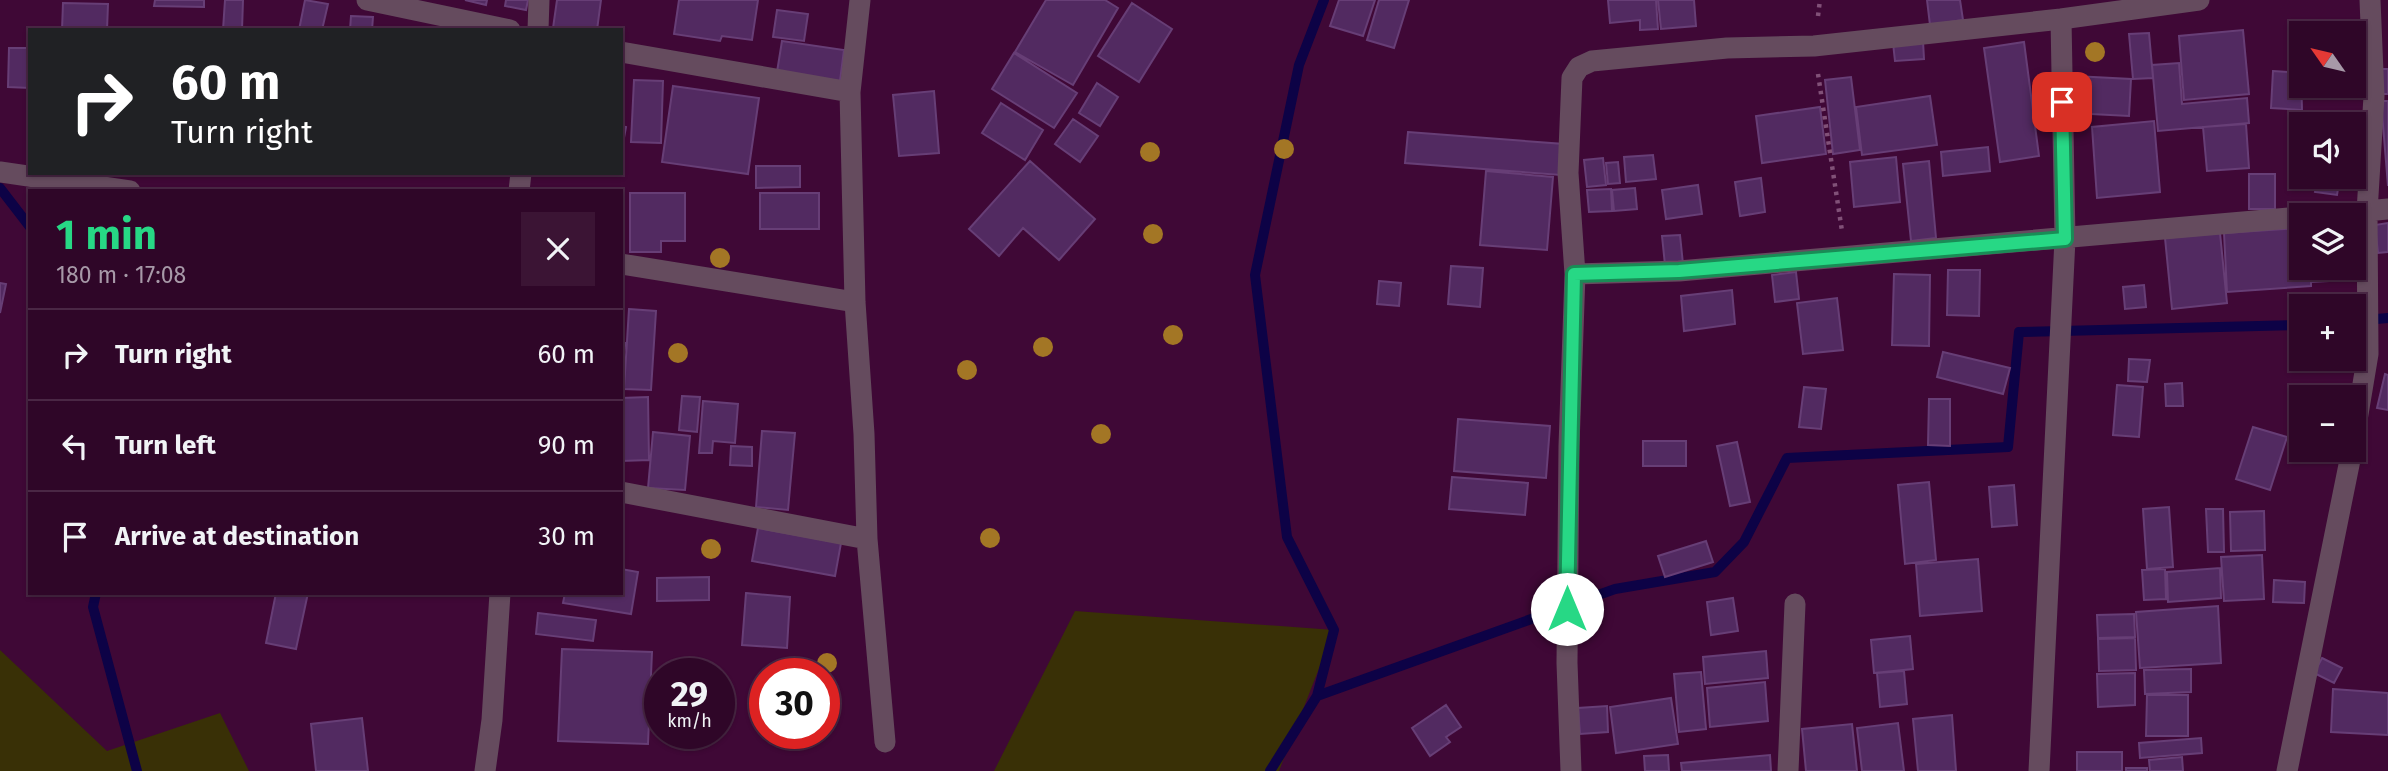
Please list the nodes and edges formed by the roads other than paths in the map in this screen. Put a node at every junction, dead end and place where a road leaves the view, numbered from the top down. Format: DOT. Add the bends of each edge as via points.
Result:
graph roads {
  1 [pos="367,0"];
  2 [pos="539,0"];
  3 [pos="860,0"];
  4 [pos="2199,0"];
  5 [pos="2370,0"];
  6 [pos="2061,19"];
  7 [pos="500,28"];
  8 [pos="538,28"];
  9 [pos="623,52"];
  10 [pos="850,92"];
  11 [pos="0,172"];
  12 [pos="116,189"];
  13 [pos="2388,209"];
  14 [pos="2367,212"];
  15 [pos="2289,218"];
  16 [pos="2065,239"];
  17 [pos="623,264"];
  18 [pos="1574,274"];
  19 [pos="855,302"];
  20 [pos="2363,385"];
  21 [pos="2350,462"];
  22 [pos="623,492"];
  23 [pos="867,539"];
  24 [pos="500,595"];
  25 [pos="1796,604"];
  26 [pos="885,742"];
  27 [pos="485,771"];
  28 [pos="1571,771"];
  29 [pos="1788,771"];
  30 [pos="2039,771"];
  31 [pos="2287,771"];
  1 -- 7 [label="street"];
  2 -- 8 [label="street"];
  3 -- 10 [label="street"];
  4 -- 6 [label="street"];
  5 -- 14 [label="street" via="2374,96"];
  6 -- 16 [label="street"];
  6 -- 18 [label="street" via="1814,46 1727,48 1592,61 1579,67 1572,78 1568,173"];
  9 -- 10 [label="street"];
  10 -- 19 [label="street"];
  11 -- 12 [label="street"];
  13 -- 14 [label="street"];
  14 -- 20 [label="street" via="2368,354"];
  15 -- 16 [label="street"];
  16 -- 18 [label="street" via="1679,271"];
  16 -- 30 [label="street"];
  17 -- 19 [label="street"];
  18 -- 28 [label="street" via="1567,663"];
  19 -- 23 [label="street"];
  21 -- 31 [label="street"];
  22 -- 23 [label="street"];
  23 -- 26 [label="street"];
  24 -- 27 [label="street"];
  25 -- 29 [label="street"];
}
